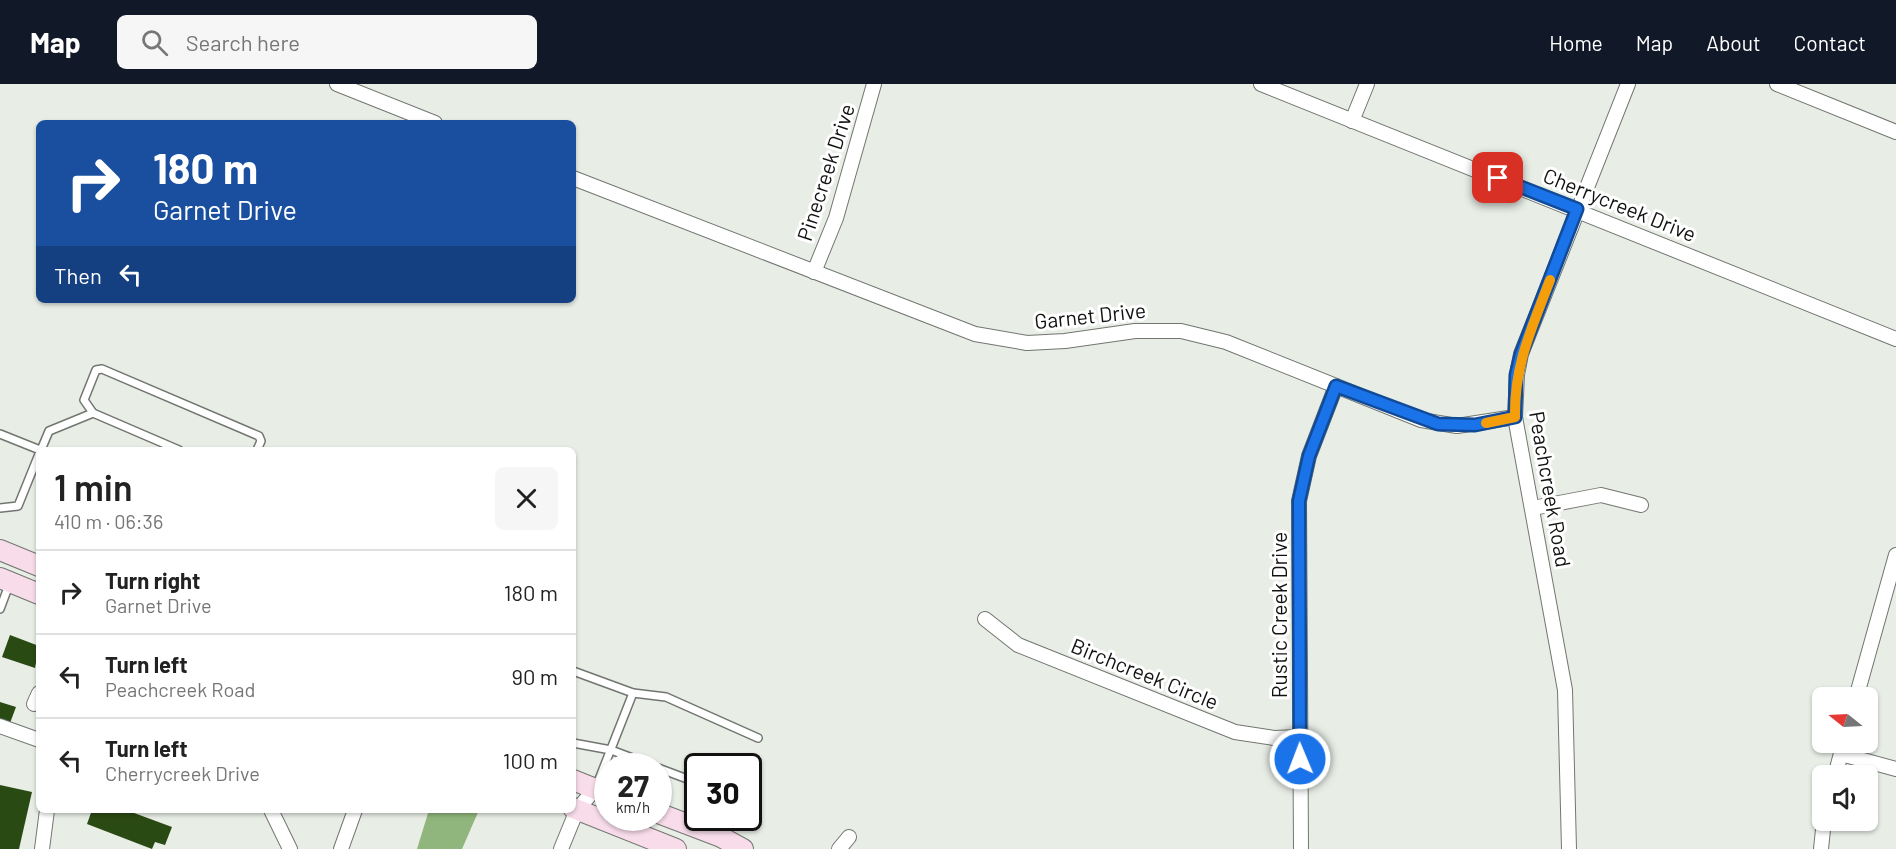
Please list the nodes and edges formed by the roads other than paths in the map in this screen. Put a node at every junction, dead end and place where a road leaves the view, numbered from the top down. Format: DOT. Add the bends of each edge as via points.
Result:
graph roads {
  1 [pos="338,84"];
  2 [pos="874,84"];
  3 [pos="1262,84"];
  4 [pos="1367,84"];
  5 [pos="1628,84"];
  6 [pos="1786,86"];
  7 [pos="428,120"];
  8 [pos="1352,121"];
  9 [pos="1896,132"];
  10 [pos="576,179"];
  11 [pos="1577,209"];
  12 [pos="814,272"];
  13 [pos="1896,339"];
  14 [pos="1336,386"];
  15 [pos="93,413"];
  16 [pos="1515,417"];
  17 [pos="0,434"];
  18 [pos="42,447"];
  19 [pos="172,447"];
  20 [pos="258,447"];
  21 [pos="36,449"];
  22 [pos="36,461"];
  23 [pos="1641,505"];
  24 [pos="0,508"];
  25 [pos="1533,508"];
  26 [pos="0,550"];
  27 [pos="1896,555"];
  28 [pos="36,565"];
  29 [pos="5,580"];
  30 [pos="36,593"];
  31 [pos="0,609"];
  32 [pos="986,619"];
  33 [pos="576,672"];
  34 [pos="1859,687"];
  35 [pos="633,693"];
  36 [pos="0,726"];
  37 [pos="1300,737"];
  38 [pos="758,738"];
  39 [pos="36,739"];
  40 [pos="576,744"];
  41 [pos="611,750"];
  42 [pos="610,753"];
  43 [pos="619,753"];
  44 [pos="1855,753"];
  45 [pos="1896,769"];
  46 [pos="576,781"];
  47 [pos="594,788"];
  48 [pos="594,796"];
  49 [pos="576,808"];
  50 [pos="576,809"];
  51 [pos="47,813"];
  52 [pos="272,813"];
  53 [pos="354,813"];
  54 [pos="574,813"];
  55 [pos="672,818"];
  56 [pos="1823,831"];
  57 [pos="849,837"];
  58 [pos="42,849"];
  59 [pos="290,849"];
  60 [pos="341,849"];
  61 [pos="561,849"];
  62 [pos="676,849"];
  63 [pos="743,849"];
  64 [pos="839,849"];
  65 [pos="1301,849"];
  66 [pos="1569,849"];
  67 [pos="1821,849"];
  1 -- 7 [label="street"];
  2 -- 12 [label="street, Pinecreek Drive" via="836,218"];
  3 -- 8 [label="street, Cherrycreek Drive"];
  4 -- 8 [label="street"];
  5 -- 11 [label="street, Peachcreek Road"];
  6 -- 9 [label="street"];
  8 -- 11 [label="street, Cherrycreek Drive"];
  10 -- 12 [label="street, Garnet Drive"];
  11 -- 13 [label="street, Cherrycreek Drive"];
  11 -- 16 [label="street, Peachcreek Road" via="1521,354"];
  12 -- 14 [label="street, Garnet Drive" via="975,334 1027,343 1135,331 1181,331 1226,342"];
  14 -- 16 [label="street, Garnet Drive" via="1438,424 1475,425"];
  14 -- 37 [label="street, Rustic Creek Drive" via="1309,456 1299,501"];
  15 -- 18 [label="lane" via="49,431"];
  15 -- 19 [label="lane"];
  15 -- 20 [label="lane" via="84,400 96,370 102,369 259,436"];
  16 -- 25 [label="street, Peachcreek Road"];
  17 -- 21 [label="lane"];
  22 -- 24 [label="lane" via="18,506"];
  23 -- 25 [label="street" via="1601,495"];
  25 -- 66 [label="street, Peachcreek Road" via="1565,690"];
  26 -- 28 [label="street"];
  27 -- 34 [label="street"];
  29 -- 30 [label="street"];
  29 -- 31 [label="lane"];
  32 -- 37 [label="street, Birchcreek Circle" via="1018,645 1235,732"];
  33 -- 35 [label="lane"];
  35 -- 38 [label="lane" via="666,697"];
  35 -- 41 [label="lane"];
  36 -- 39 [label="street"];
  37 -- 65 [label="street, Rustic Creek Drive"];
  40 -- 41 [label="lane"];
  41 -- 42 [label="lane"];
  41 -- 43 [label="lane"];
  44 -- 45 [label="street"];
  46 -- 47 [label="street"];
  48 -- 49 [label="street"];
  50 -- 62 [label="street"];
  51 -- 58 [label="street"];
  52 -- 59 [label="street"];
  53 -- 60 [label="street"];
  54 -- 61 [label="street"];
  55 -- 63 [label="street"];
  56 -- 67 [label="street"];
  57 -- 64 [label="street"];
}
